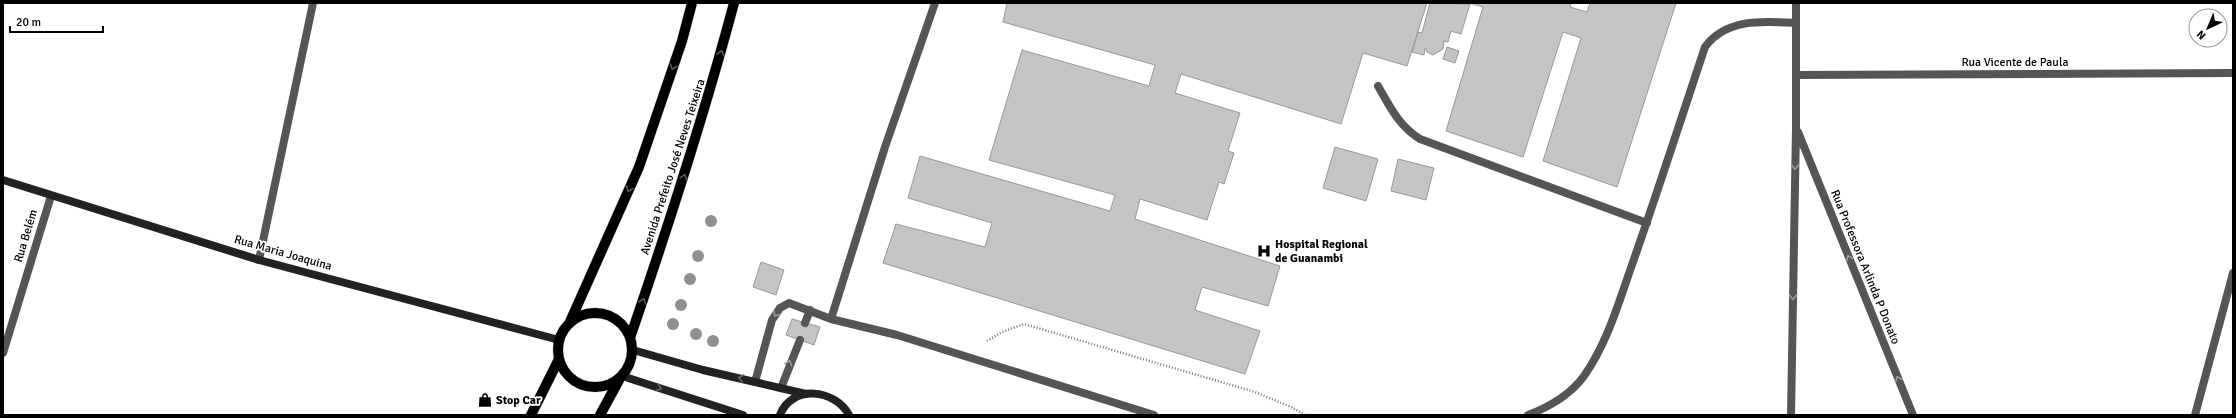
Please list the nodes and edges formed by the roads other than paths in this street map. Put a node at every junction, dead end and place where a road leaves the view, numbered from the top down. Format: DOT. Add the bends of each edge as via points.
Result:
graph roads {
  1 [pos="313,3"];
  2 [pos="692,3"];
  3 [pos="734,3"];
  4 [pos="935,3"];
  5 [pos="1796,3"];
  6 [pos="1796,23"];
  7 [pos="2233,73"];
  8 [pos="1796,75"];
  9 [pos="1378,86"];
  10 [pos="1796,128"];
  11 [pos="3,180"];
  12 [pos="51,196"];
  13 [pos="1647,223"];
  14 [pos="259,260"];
  15 [pos="2233,273"];
  16 [pos="810,310"];
  17 [pos="831,319"];
  18 [pos="805,323"];
  19 [pos="569,324"];
  20 [pos="630,338"];
  21 [pos="559,340"];
  22 [pos="800,340"];
  23 [pos="632,350"];
  24 [pos="3,353"];
  25 [pos="559,359"];
  26 [pos="620,378"];
  27 [pos="755,382"];
  28 [pos="781,388"];
  29 [pos="806,394"];
  30 [pos="531,415"];
  31 [pos="600,415"];
  32 [pos="743,415"];
  33 [pos="780,415"];
  34 [pos="848,415"];
  35 [pos="1154,415"];
  36 [pos="1528,415"];
  37 [pos="1791,415"];
  38 [pos="1912,415"];
  39 [pos="2195,415"];
  1 -- 14 [label="street"];
  2 -- 19 [label="main road, one-way" via="682,41 639,167"];
  20 -- 3 [label="main road, Avenida Prefeito José Neves Teixeira, one-way" via="676,206"];
  4 -- 17 [label="street" via="885,147"];
  5 -- 6 [label="street, Rua Professora Arlinda P Donato"];
  6 -- 8 [label="street, Rua Professora Arlinda P Donato"];
  6 -- 13 [label="street" via="1754,22 1730,27 1711,39 1705,48"];
  7 -- 8 [label="street, Rua Vicente de Paula"];
  8 -- 10 [label="street, Rua Professora Arlinda P Donato"];
  9 -- 13 [label="street" via="1407,131 1420,139"];
  10 -- 37 [label="street, Rua Professora Arlinda P Donato, one-way"];
  38 -- 10 [label="street, Rua Professora Arlinda P Donato, one-way"];
  11 -- 12 [label="street, Rua Maria Joaquina"];
  12 -- 14 [label="street, Rua Maria Joaquina"];
  12 -- 24 [label="street, Rua Belém"];
  13 -- 36 [label="street" via="1607,336 1584,376 1546,407"];
  14 -- 21 [label="street, Rua Maria Joaquina"];
  15 -- 39 [label="street"];
  16 -- 17 [label="street"];
  16 -- 18 [label="street"];
  16 -- 27 [label="street, one-way" via="789,303 780,308 772,320"];
  17 -- 35 [label="street" via="897,335"];
  19 -- 20 [label="main road" via="585,315 605,315 624,327"];
  19 -- 21 [label="main road"];
  20 -- 23 [label="main road"];
  21 -- 25 [label="main road"];
  28 -- 22 [label="street, one-way"];
  23 -- 26 [label="main road" via="631,361"];
  27 -- 23 [label="street, one-way"];
  25 -- 26 [label="main road" via="572,379 586,387 607,386"];
  25 -- 30 [label="main road"];
  26 -- 31 [label="main road"];
  26 -- 32 [label="street, one-way"];
  27 -- 28 [label="street"];
  28 -- 29 [label="street"];
  29 -- 33 [label="street" via="787,404"];
  29 -- 34 [label="street" via="817,393 838,401"];
}
